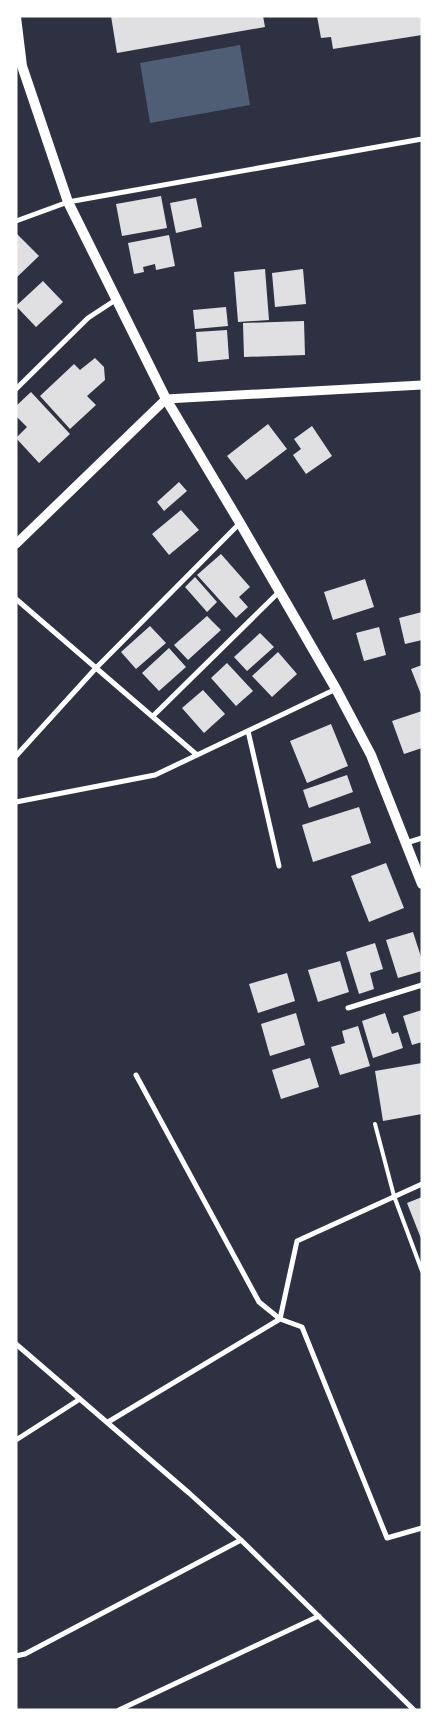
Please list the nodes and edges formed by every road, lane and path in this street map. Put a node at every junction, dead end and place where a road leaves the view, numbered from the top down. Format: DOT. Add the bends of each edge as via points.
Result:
graph roads {
  1 [pos="16,17"];
  2 [pos="422,139"];
  3 [pos="68,202"];
  4 [pos="16,221"];
  5 [pos="117,299"];
  6 [pos="422,385"];
  7 [pos="16,389"];
  8 [pos="166,399"];
  9 [pos="240,523"];
  10 [pos="16,544"];
  11 [pos="280,591"];
  12 [pos="16,599"];
  13 [pos="96,668"];
  14 [pos="336,689"];
  15 [pos="153,716"];
  16 [pos="248,731"];
  17 [pos="197,755"];
  18 [pos="16,756"];
  19 [pos="16,802"];
  20 [pos="422,838"];
  21 [pos="406,843"];
  22 [pos="279,866"];
  23 [pos="422,884"];
  24 [pos="422,985"];
  25 [pos="348,1008"];
  26 [pos="136,1075"];
  27 [pos="375,1124"];
  28 [pos="422,1184"];
  29 [pos="394,1196"];
  30 [pos="422,1271"];
  31 [pos="280,1319"];
  32 [pos="16,1344"];
  33 [pos="80,1399"];
  34 [pos="108,1422"];
  35 [pos="16,1440"];
  36 [pos="422,1528"];
  37 [pos="241,1540"];
  38 [pos="319,1616"];
  39 [pos="16,1656"];
  40 [pos="119,1710"];
  41 [pos="414,1710"];
  1 -- 3 [label="main road" via="22,66"];
  2 -- 3 [label="street"];
  3 -- 4 [label="street"];
  3 -- 5 [label="main road"];
  5 -- 7 [label="street" via="88,318"];
  5 -- 8 [label="main road"];
  6 -- 8 [label="street"];
  8 -- 9 [label="main road"];
  8 -- 10 [label="street"];
  9 -- 11 [label="main road"];
  9 -- 13 [label="street"];
  11 -- 14 [label="main road"];
  11 -- 15 [label="street"];
  12 -- 13 [label="street"];
  13 -- 15 [label="street"];
  13 -- 18 [label="street"];
  14 -- 16 [label="street"];
  14 -- 21 [label="main road" via="371,755"];
  15 -- 17 [label="street"];
  16 -- 17 [label="street"];
  16 -- 22 [label="street"];
  17 -- 19 [label="street" via="155,775"];
  20 -- 21 [label="street"];
  21 -- 23 [label="main road"];
  24 -- 25 [label="street"];
  26 -- 31 [label="street" via="259,1302"];
  27 -- 29 [label="lane"];
  28 -- 29 [label="street"];
  29 -- 30 [label="lane"];
  29 -- 31 [label="street" via="296,1241"];
  31 -- 34 [label="street"];
  31 -- 36 [label="street" via="302,1327 387,1538"];
  32 -- 33 [label="street"];
  33 -- 34 [label="street"];
  33 -- 35 [label="street"];
  34 -- 37 [label="street"];
  37 -- 38 [label="street"];
  37 -- 39 [label="street"];
  38 -- 40 [label="street"];
  38 -- 41 [label="street"];
}
